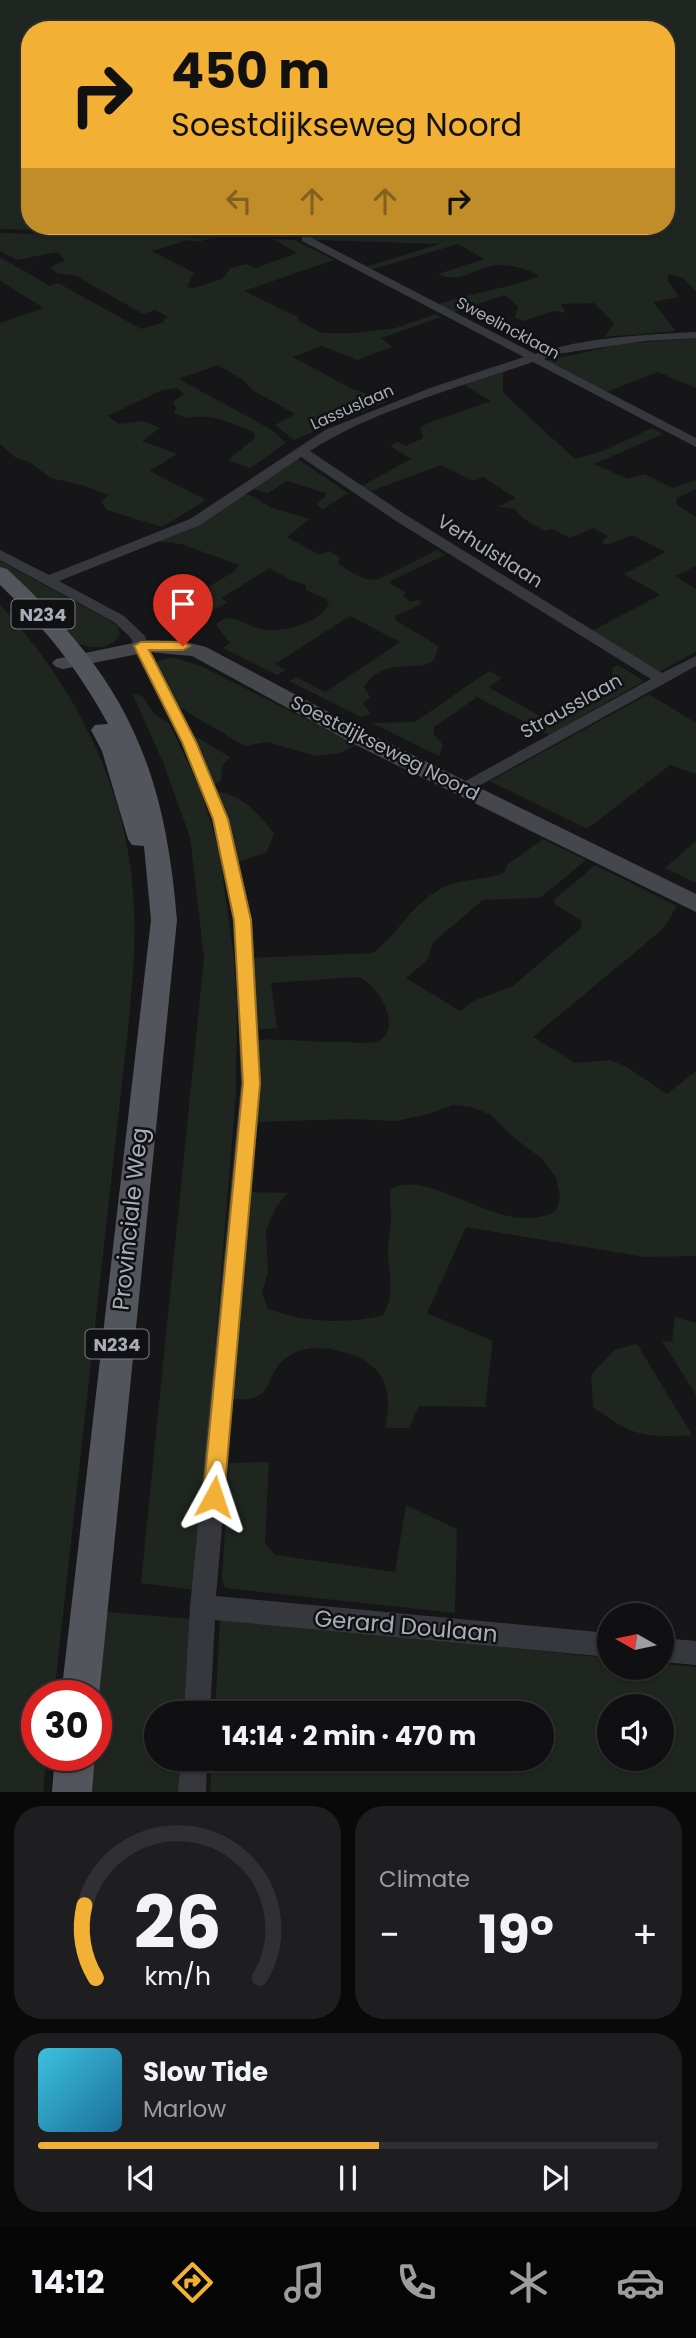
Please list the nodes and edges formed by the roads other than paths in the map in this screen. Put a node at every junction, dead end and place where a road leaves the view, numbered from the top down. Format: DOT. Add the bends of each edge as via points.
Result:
graph roads {
  1 [pos="306,239"];
  2 [pos="696,335"];
  3 [pos="531,358"];
  4 [pos="696,443"];
  5 [pos="301,451"];
  6 [pos="0,554"];
  7 [pos="0,573"];
  8 [pos="48,580"];
  9 [pos="0,592"];
  10 [pos="136,637"];
  11 [pos="696,660"];
  12 [pos="72,661"];
  13 [pos="661,679"];
  14 [pos="466,788"];
  15 [pos="696,904"];
  16 [pos="204,1607"];
  17 [pos="597,1644"];
  18 [pos="674,1651"];
  19 [pos="696,1653"];
  20 [pos="82,1680"];
  21 [pos="198,1701"];
  22 [pos="74,1771"];
  23 [pos="193,1771"];
  24 [pos="72,1792"];
  25 [pos="192,1792"];
  1 -- 3 [label="street, Sweelincklaan"];
  2 -- 3 [label="street, Lassuslaan" via="596,344"];
  3 -- 4 [label="street, Sweelincklaan"];
  3 -- 5 [label="street, Lassuslaan" via="362,419"];
  5 -- 8 [label="street, Lassuslaan" via="195,522"];
  5 -- 13 [label="street, Verhulstlaan"];
  6 -- 8 [label="street"];
  7 -- 12 [label="main road, Provinciale Weg / N234" via="58,629"];
  8 -- 10 [label="street"];
  9 -- 12 [label="main road, Provinciale Weg / N234"];
  10 -- 12 [label="main road, Soestdijkseweg Noord"];
  10 -- 14 [label="main road, Soestdijkseweg Noord" via="199,651 360,738"];
  10 -- 16 [label="street" via="189,742 221,819 243,920 251,1083"];
  11 -- 13 [label="street, Strausslaan"];
  12 -- 20 [label="main road, Provinciale Weg / N234" via="114,751 141,838 150,891 155,993"];
  13 -- 14 [label="street, Strausslaan"];
  14 -- 15 [label="main road, Soestdijkseweg Noord"];
  16 -- 17 [label="street, Gerard Doulaan"];
  16 -- 21 [label="street"];
  18 -- 19 [label="street"];
  22 -- 24 [label="main road"];
  23 -- 25 [label="street"];
}
